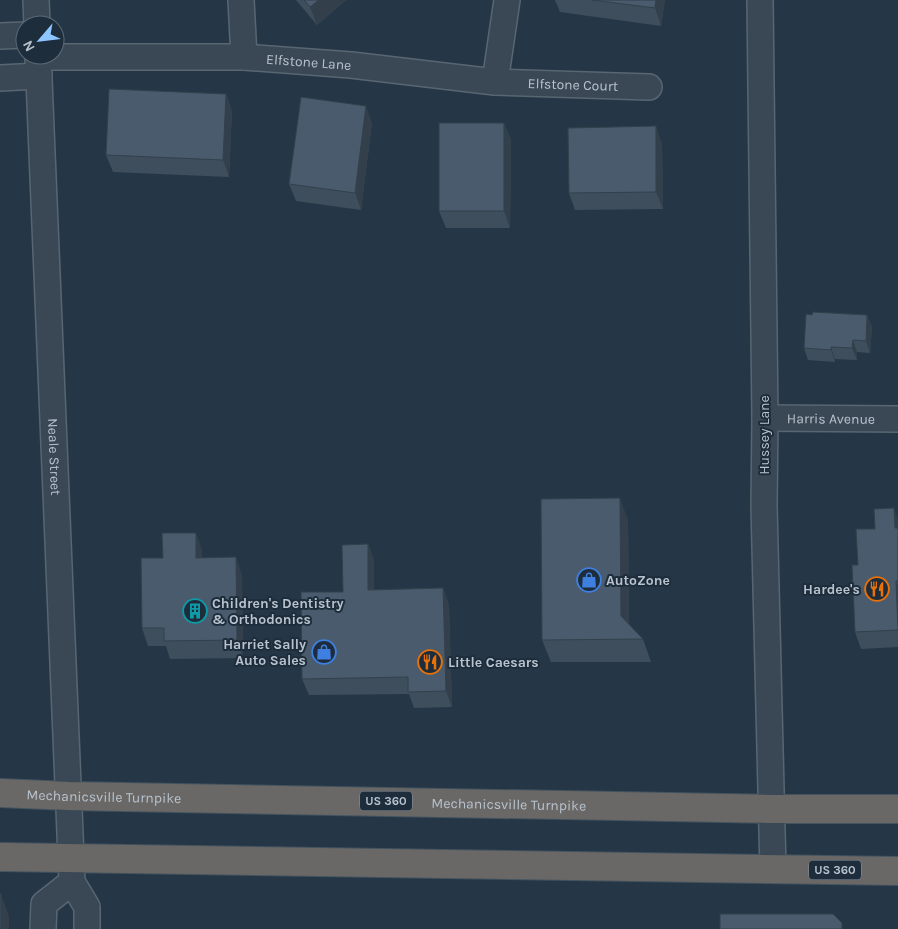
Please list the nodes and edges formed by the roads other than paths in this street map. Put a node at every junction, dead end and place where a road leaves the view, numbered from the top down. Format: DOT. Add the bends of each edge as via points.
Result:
graph roads {
  1 [pos="36,0"];
  2 [pos="241,0"];
  3 [pos="507,0"];
  4 [pos="760,0"];
  5 [pos="37,15"];
  6 [pos="15,35"];
  7 [pos="0,36"];
  8 [pos="244,57"];
  9 [pos="65,62"];
  10 [pos="33,65"];
  11 [pos="38,65"];
  12 [pos="0,78"];
  13 [pos="495,82"];
  14 [pos="649,87"];
  15 [pos="765,418"];
  16 [pos="898,419"];
  17 [pos="0,793"];
  18 [pos="69,796"];
  19 [pos="898,808"];
  20 [pos="772,809"];
  21 [pos="0,858"];
  22 [pos="72,870"];
  23 [pos="773,870"];
  24 [pos="898,871"];
  25 [pos="43,929"];
  26 [pos="86,929"];
  1 -- 5 [label="street"];
  2 -- 8 [label="street"];
  3 -- 13 [label="street"];
  4 -- 15 [label="street, Hussey Lane"];
  6 -- 7 [label="street"];
  8 -- 9 [label="street, Elfstone Lane"];
  8 -- 13 [label="street, Elfstone Lane" via="351,65"];
  10 -- 12 [label="street, Elfstone Lane"];
  11 -- 18 [label="street, Neale Street"];
  13 -- 14 [label="street, Elfstone Court"];
  15 -- 16 [label="street, Harris Avenue"];
  15 -- 20 [label="street, Hussey Lane" via="764,514"];
  17 -- 18 [label="highway, Mechanicsville Turnpike / US 360"];
  18 -- 20 [label="highway, Mechanicsville Turnpike / US 360"];
  18 -- 22 [label="street, Neale Street"];
  19 -- 20 [label="highway, Mechanicsville Turnpike / US 360"];
  20 -- 23 [label="street, Hussey Lane"];
  21 -- 22 [label="highway, US 360"];
  22 -- 23 [label="highway, US 360"];
  22 -- 25 [label="street" via="44,904"];
  22 -- 26 [label="street" via="87,907"];
  23 -- 24 [label="highway, US 360"];
}
